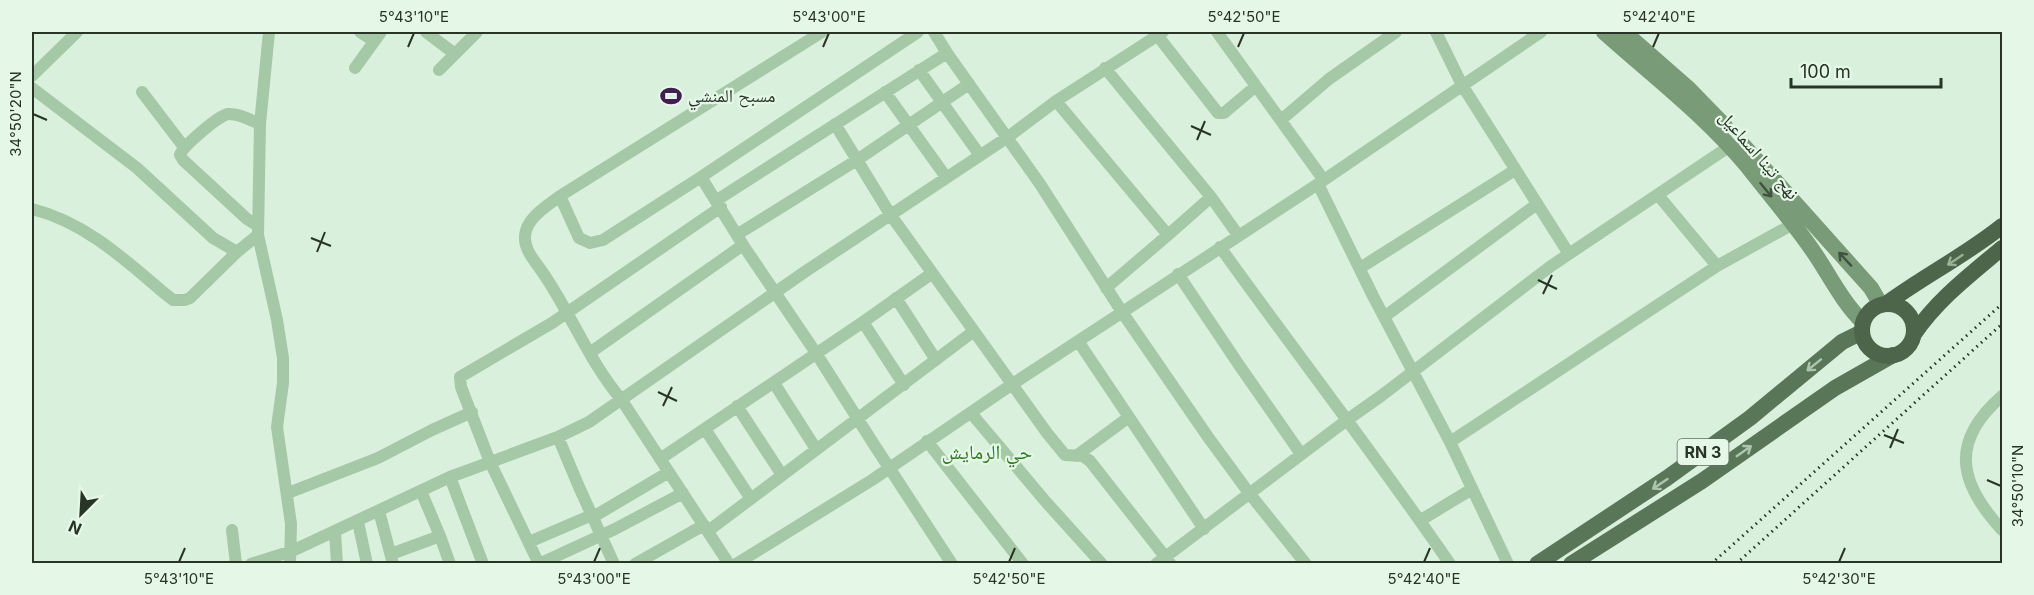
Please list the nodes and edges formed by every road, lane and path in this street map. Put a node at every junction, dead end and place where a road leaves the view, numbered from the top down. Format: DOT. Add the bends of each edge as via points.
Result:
graph roads {
  1 [pos="77,32"];
  2 [pos="269,32"];
  3 [pos="360,32"];
  4 [pos="426,32"];
  5 [pos="477,32"];
  6 [pos="822,32"];
  7 [pos="918,32"];
  8 [pos="934,32"];
  9 [pos="1217,32"];
  10 [pos="1396,32"];
  11 [pos="1436,32"];
  12 [pos="1541,32"];
  13 [pos="1604,32"];
  14 [pos="1624,32"];
  15 [pos="1160,33"];
  16 [pos="377,36"];
  17 [pos="947,53"];
  18 [pos="455,54"];
  19 [pos="355,68"];
  20 [pos="1105,68"];
  21 [pos="439,70"];
  22 [pos="919,70"];
  23 [pos="32,76"];
  24 [pos="969,84"];
  25 [pos="1462,85"];
  26 [pos="1256,86"];
  27 [pos="32,88"];
  28 [pos="885,92"];
  29 [pos="141,93"];
  30 [pos="1056,101"];
  31 [pos="940,102"];
  32 [pos="1281,120"];
  33 [pos="260,124"];
  34 [pos="835,124"];
  35 [pos="908,125"];
  36 [pos="1008,136"];
  37 [pos="1730,146"];
  38 [pos="184,147"];
  39 [pos="979,154"];
  40 [pos="857,160"];
  41 [pos="1515,170"];
  42 [pos="701,177"];
  43 [pos="946,177"];
  44 [pos="1321,181"];
  45 [pos="1658,195"];
  46 [pos="560,196"];
  47 [pos="1211,198"];
  48 [pos="719,203"];
  49 [pos="1537,204"];
  50 [pos="32,208"];
  51 [pos="890,214"];
  52 [pos="1793,224"];
  53 [pos="2002,226"];
  54 [pos="258,231"];
  55 [pos="1168,235"];
  56 [pos="1238,235"];
  57 [pos="740,240"];
  58 [pos="1220,247"];
  59 [pos="2002,248"];
  60 [pos="237,252"];
  61 [pos="1569,254"];
  62 [pos="1717,266"];
  63 [pos="1360,268"];
  64 [pos="931,274"];
  65 [pos="1178,274"];
  66 [pos="1106,288"];
  67 [pos="775,293"];
  68 [pos="896,298"];
  69 [pos="1883,305"];
  70 [pos="568,312"];
  71 [pos="1122,312"];
  72 [pos="1384,317"];
  73 [pos="863,322"];
  74 [pos="1862,327"];
  75 [pos="974,331"];
  76 [pos="1914,334"];
  77 [pos="1078,341"];
  78 [pos="591,352"];
  79 [pos="816,352"];
  80 [pos="1893,356"];
  81 [pos="936,360"];
  82 [pos="1412,371"];
  83 [pos="774,383"];
  84 [pos="904,385"];
  85 [pos="1011,385"];
  86 [pos="2002,396"];
  87 [pos="621,399"];
  88 [pos="737,406"];
  89 [pos="472,412"];
  90 [pos="971,412"];
  91 [pos="1129,417"];
  92 [pos="857,418"];
  93 [pos="1347,420"];
  94 [pos="705,429"];
  95 [pos="558,437"];
  96 [pos="927,441"];
  97 [pos="1450,442"];
  98 [pos="816,449"];
  99 [pos="1301,454"];
  100 [pos="1076,456"];
  101 [pos="660,459"];
  102 [pos="490,462"];
  103 [pos="888,467"];
  104 [pos="669,472"];
  105 [pos="782,475"];
  106 [pos="450,477"];
  107 [pos="1472,489"];
  108 [pos="420,491"];
  109 [pos="1249,492"];
  110 [pos="288,493"];
  111 [pos="683,493"];
  112 [pos="751,499"];
  113 [pos="379,511"];
  114 [pos="592,516"];
  115 [pos="1421,520"];
  116 [pos="358,522"];
  117 [pos="706,528"];
  118 [pos="1204,529"];
  119 [pos="232,530"];
  120 [pos="2002,530"];
  121 [pos="335,532"];
  122 [pos="602,535"];
  123 [pos="440,536"];
  124 [pos="529,542"];
  125 [pos="291,557"];
  126 [pos="392,559"];
  127 [pos="1164,561"];
  128 [pos="236,564"];
  129 [pos="251,564"];
  130 [pos="337,564"];
  131 [pos="367,564"];
  132 [pos="450,564"];
  133 [pos="483,564"];
  134 [pos="539,564"];
  135 [pos="614,564"];
  136 [pos="635,564"];
  137 [pos="729,564"];
  138 [pos="736,564"];
  139 [pos="952,564"];
  140 [pos="1023,564"];
  141 [pos="1102,564"];
  142 [pos="1306,564"];
  143 [pos="1450,564"];
  144 [pos="1508,564"];
  145 [pos="1537,564"];
  146 [pos="1571,564"];
  1 -- 23 [label="street"];
  2 -- 33 [label="street"];
  3 -- 16 [label="street"];
  4 -- 18 [label="street"];
  5 -- 18 [label="street"];
  6 -- 46 [label="street"];
  7 -- 42 [label="street"];
  8 -- 17 [label="street"];
  9 -- 26 [label="street"];
  10 -- 32 [label="street" via="1338,72"];
  11 -- 25 [label="street"];
  12 -- 25 [label="street"];
  13 -- 37 [label="main road, نهج تينا اسماعيل"];
  69 -- 14 [label="main road, نهج تينا اسماعيل, one-way" via="1738,139"];
  15 -- 20 [label="street"];
  15 -- 26 [label="street" via="1218,113 1224,113"];
  16 -- 19 [label="street"];
  17 -- 22 [label="street"];
  17 -- 24 [label="street"];
  18 -- 21 [label="street"];
  20 -- 30 [label="street"];
  20 -- 47 [label="street"];
  22 -- 28 [label="street"];
  22 -- 31 [label="street"];
  24 -- 31 [label="street"];
  24 -- 36 [label="street"];
  25 -- 41 [label="street"];
  25 -- 44 [label="street"];
  26 -- 32 [label="street"];
  27 -- 60 [label="street" via="137,168 213,238"];
  28 -- 34 [label="street"];
  28 -- 35 [label="street"];
  29 -- 38 [label="street"];
  30 -- 36 [label="street"];
  30 -- 55 [label="street"];
  31 -- 35 [label="street"];
  31 -- 39 [label="street"];
  32 -- 44 [label="street"];
  33 -- 38 [label="street" via="234,114 222,116"];
  33 -- 54 [label="street"];
  34 -- 40 [label="street"];
  34 -- 48 [label="street"];
  35 -- 40 [label="street"];
  35 -- 43 [label="street"];
  36 -- 39 [label="street"];
  36 -- 66 [label="street"];
  37 -- 45 [label="street"];
  37 -- 52 [label="main road, نهج تينا اسماعيل, one-way"];
  38 -- 54 [label="street" via="180,155 183,160"];
  39 -- 43 [label="street"];
  40 -- 51 [label="street"];
  40 -- 57 [label="street"];
  41 -- 49 [label="street"];
  41 -- 63 [label="street"];
  42 -- 46 [label="street" via="595,243 579,238"];
  42 -- 48 [label="street"];
  43 -- 51 [label="street"];
  44 -- 56 [label="street"];
  44 -- 63 [label="street"];
  45 -- 61 [label="street"];
  45 -- 62 [label="street"];
  46 -- 70 [label="street" via="532,220 525,237 527,250"];
  47 -- 55 [label="street"];
  47 -- 56 [label="street"];
  48 -- 57 [label="street"];
  48 -- 70 [label="street"];
  49 -- 61 [label="street"];
  49 -- 72 [label="street"];
  50 -- 60 [label="street" via="93,235 173,300 190,298"];
  51 -- 64 [label="street"];
  51 -- 67 [label="street"];
  52 -- 62 [label="street"];
  52 -- 74 [label="main road, نهج تينا اسماعيل"];
  53 -- 69 [label="highway, one-way"];
  54 -- 60 [label="street"];
  54 -- 110 [label="street" via="283,358 277,427"];
  55 -- 66 [label="street"];
  56 -- 58 [label="street"];
  57 -- 67 [label="street"];
  57 -- 78 [label="street"];
  58 -- 65 [label="street"];
  58 -- 93 [label="street"];
  59 -- 76 [label="highway" via="1940,300"];
  61 -- 82 [label="street"];
  62 -- 97 [label="street"];
  63 -- 72 [label="street"];
  64 -- 68 [label="street"];
  64 -- 75 [label="street"];
  65 -- 71 [label="street"];
  65 -- 99 [label="street"];
  66 -- 71 [label="street"];
  67 -- 79 [label="street"];
  67 -- 87 [label="street"];
  68 -- 73 [label="street"];
  68 -- 81 [label="street"];
  69 -- 74 [label="highway" via="1873,309"];
  69 -- 76 [label="highway" via="1907,313"];
  70 -- 78 [label="street"];
  70 -- 89 [label="street" via="460,377"];
  71 -- 77 [label="street"];
  71 -- 109 [label="street"];
  72 -- 82 [label="street"];
  73 -- 79 [label="street"];
  73 -- 84 [label="street"];
  74 -- 80 [label="highway" via="1866,344 1880,355"];
  74 -- 145 [label="main road, RN 3, one-way" via="1750,418 1668,478"];
  75 -- 81 [label="street"];
  75 -- 85 [label="street"];
  76 -- 80 [label="highway" via="1909,345"];
  77 -- 85 [label="street"];
  77 -- 91 [label="street"];
  78 -- 87 [label="street"];
  79 -- 83 [label="street"];
  79 -- 92 [label="street"];
  146 -- 80 [label="main road, RN 3, one-way" via="1702,481 1835,388"];
  81 -- 84 [label="street"];
  82 -- 93 [label="street"];
  82 -- 97 [label="street"];
  83 -- 88 [label="street"];
  83 -- 98 [label="street"];
  84 -- 92 [label="street"];
  85 -- 90 [label="street"];
  85 -- 100 [label="street" via="1062,452"];
  86 -- 120 [label="street" via="1977,425 1966,461 1975,494"];
  87 -- 95 [label="street" via="589,422"];
  87 -- 101 [label="street"];
  88 -- 94 [label="street"];
  88 -- 105 [label="street"];
  89 -- 102 [label="street"];
  89 -- 110 [label="street" via="378,458"];
  90 -- 96 [label="street"];
  90 -- 141 [label="street"];
  91 -- 100 [label="street"];
  91 -- 118 [label="street"];
  92 -- 98 [label="street"];
  92 -- 103 [label="street"];
  93 -- 99 [label="street"];
  93 -- 115 [label="street"];
  94 -- 101 [label="street"];
  94 -- 112 [label="street"];
  95 -- 102 [label="street"];
  95 -- 114 [label="street"];
  96 -- 103 [label="street"];
  96 -- 140 [label="street"];
  97 -- 107 [label="street"];
  98 -- 105 [label="street"];
  99 -- 109 [label="street"];
  100 -- 127 [label="street" via="1090,461"];
  101 -- 104 [label="street"];
  102 -- 106 [label="street"];
  102 -- 124 [label="street"];
  103 -- 138 [label="street"];
  103 -- 139 [label="street"];
  104 -- 111 [label="street"];
  104 -- 114 [label="street"];
  105 -- 112 [label="street"];
  106 -- 108 [label="street"];
  106 -- 133 [label="street"];
  107 -- 115 [label="street"];
  107 -- 144 [label="street"];
  108 -- 113 [label="street"];
  108 -- 123 [label="street"];
  109 -- 118 [label="street"];
  109 -- 142 [label="street"];
  110 -- 125 [label="street"];
  111 -- 117 [label="street"];
  111 -- 122 [label="street"];
  112 -- 117 [label="street"];
  113 -- 116 [label="street"];
  113 -- 126 [label="street"];
  114 -- 122 [label="street"];
  114 -- 124 [label="street"];
  115 -- 143 [label="street"];
  116 -- 121 [label="street"];
  116 -- 131 [label="street"];
  117 -- 136 [label="street"];
  117 -- 137 [label="street"];
  118 -- 127 [label="street"];
  119 -- 128 [label="street"];
  121 -- 125 [label="street"];
  121 -- 130 [label="street"];
  122 -- 134 [label="street"];
  122 -- 135 [label="street"];
  123 -- 126 [label="street"];
  123 -- 132 [label="street"];
  124 -- 134 [label="street"];
  125 -- 129 [label="street"];
}
